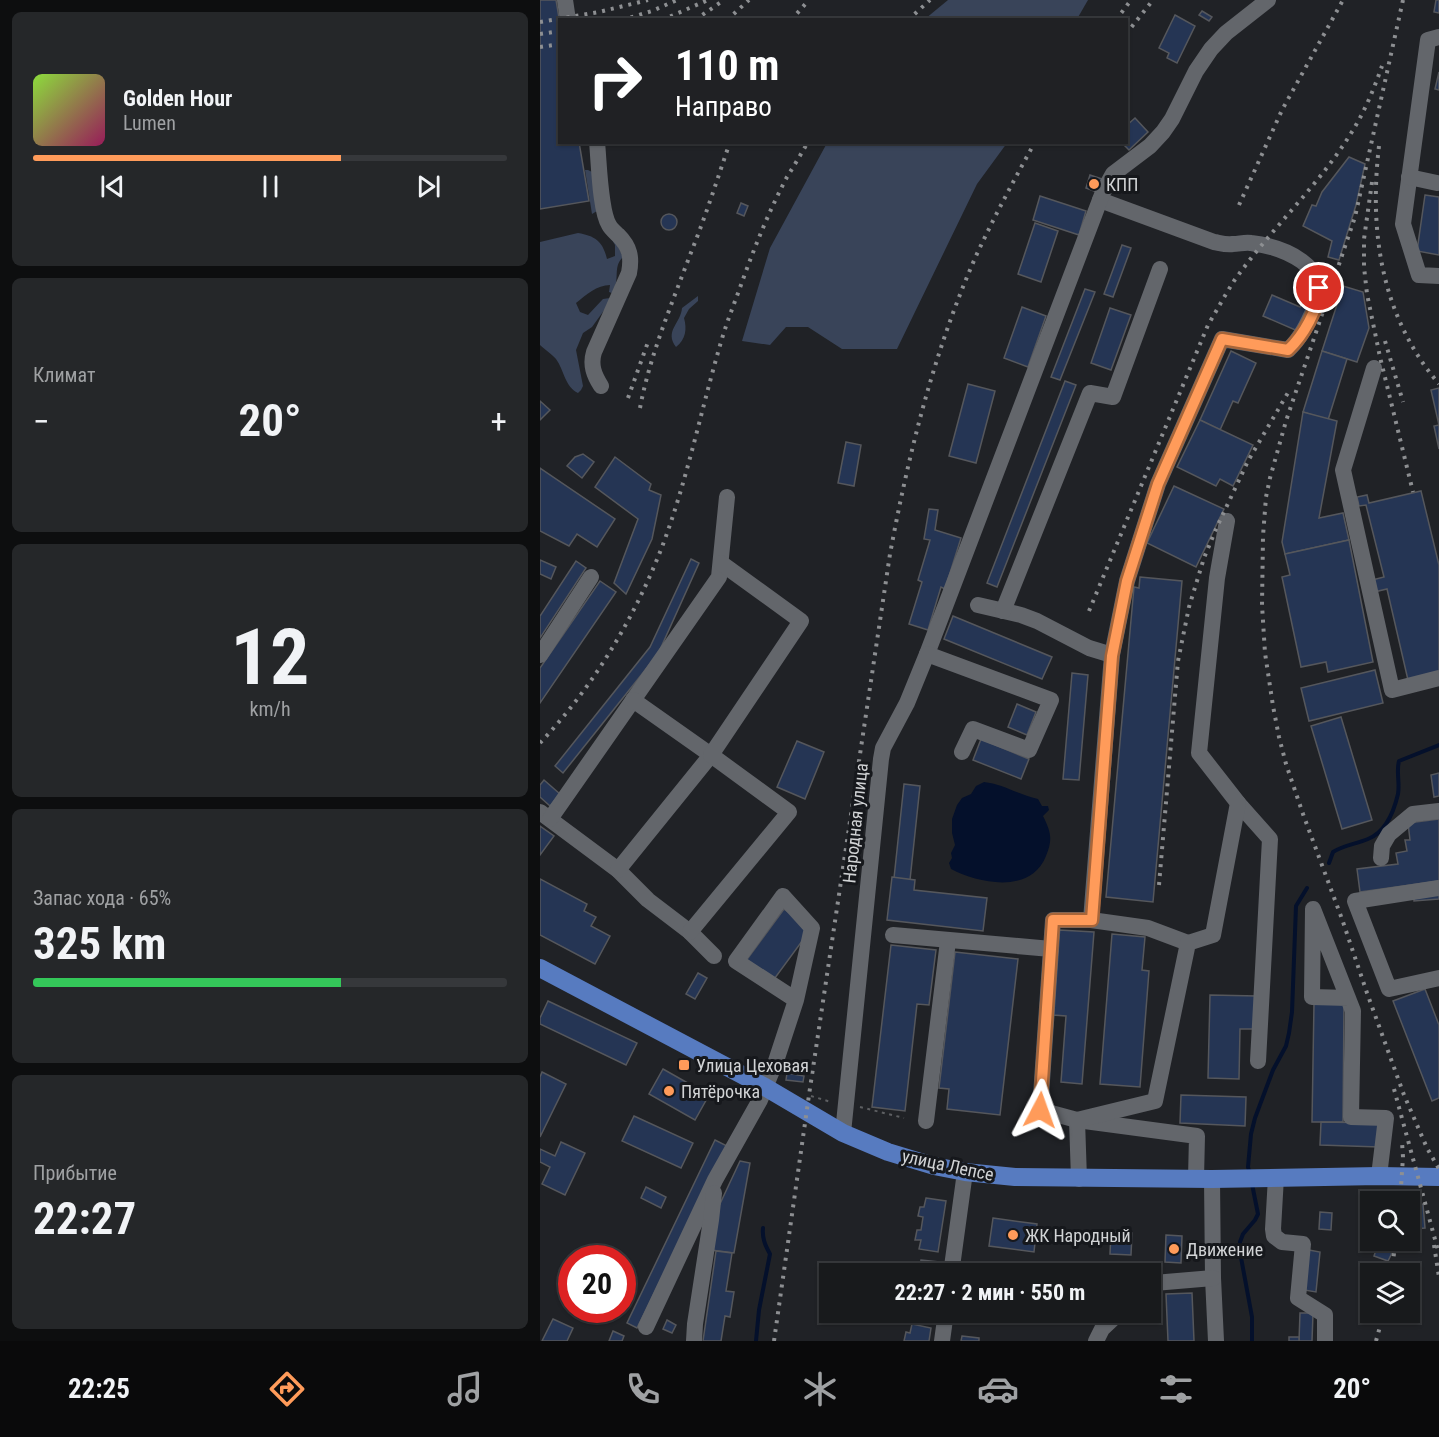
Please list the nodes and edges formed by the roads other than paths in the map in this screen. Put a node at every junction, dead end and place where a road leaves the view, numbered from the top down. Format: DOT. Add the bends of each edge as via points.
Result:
graph roads {
  1 [pos="565,0"];
  2 [pos="1268,0"];
  3 [pos="568,18"];
  4 [pos="1439,37"];
  5 [pos="597,144"];
  6 [pos="1409,177"];
  7 [pos="1437,183"];
  8 [pos="1100,200"];
  9 [pos="1160,269"];
  10 [pos="1439,276"];
  11 [pos="1374,368"];
  12 [pos="601,386"];
  13 [pos="727,497"];
  14 [pos="1227,521"];
  15 [pos="721,563"];
  16 [pos="591,577"];
  17 [pos="978,605"];
  18 [pos="1004,611"];
  19 [pos="927,654"];
  20 [pos="540,655"];
  21 [pos="1112,656"];
  22 [pos="1439,678"];
  23 [pos="633,700"];
  24 [pos="962,752"];
  25 [pos="711,755"];
  26 [pos="1238,804"];
  27 [pos="1439,811"];
  28 [pos="545,816"];
  29 [pos="1381,858"];
  30 [pos="618,870"];
  31 [pos="1439,888"];
  32 [pos="1092,920"];
  33 [pos="690,932"];
  34 [pos="893,935"];
  35 [pos="948,941"];
  36 [pos="1188,943"];
  37 [pos="1051,949"];
  38 [pos="714,956"];
  39 [pos="541,971"];
  40 [pos="1439,978"];
  41 [pos="1348,998"];
  42 [pos="796,1000"];
  43 [pos="1258,1061"];
  44 [pos="765,1088"];
  45 [pos="1077,1120"];
  46 [pos="926,1121"];
  47 [pos="843,1133"];
  48 [pos="965,1172"];
  49 [pos="1379,1176"];
  50 [pos="1439,1177"];
  51 [pos="1212,1178"];
  52 [pos="1272,1178"];
  53 [pos="1079,1179"];
  54 [pos="715,1180"];
  55 [pos="953,1263"];
  56 [pos="1213,1278"];
  57 [pos="1161,1282"];
  58 [pos="944,1323"];
  59 [pos="1108,1323"];
  60 [pos="645,1327"];
  61 [pos="694,1341"];
  62 [pos="942,1341"];
  63 [pos="1096,1341"];
  64 [pos="1216,1341"];
  65 [pos="1325,1341"];
  1 -- 3 [label="street"];
  2 -- 8 [label="street, Народная улица" via="1211,49 1163,132 1144,152 1113,174"];
  4 -- 6 [label="street" via="1428,40"];
  5 -- 12 [label="street" via="605,218 626,243 631,256 629,273 592,359"];
  6 -- 7 [label="street"];
  6 -- 10 [label="street" via="1403,224 1419,275"];
  8 -- 19 [label="street, Народная улица"];
  8 -- 21 [label="street" via="1214,242 1251,243 1282,250 1312,270 1319,288 1317,304 1305,329 1288,350 1222,339 1158,484 1127,581"];
  9 -- 18 [label="street" via="1113,397 1090,393"];
  11 -- 22 [label="street" via="1343,470 1392,690"];
  13 -- 15 [label="street"];
  14 -- 26 [label="street" via="1217,578 1199,753"];
  15 -- 23 [label="street" via="719,577"];
  15 -- 25 [label="street" via="801,621"];
  16 -- 20 [label="street"];
  17 -- 18 [label="street"];
  18 -- 21 [label="street" via="1037,621"];
  19 -- 24 [label="street" via="1051,700 1029,750 973,729"];
  19 -- 47 [label="street, Народная улица" via="880,759"];
  21 -- 32 [label="street"];
  23 -- 25 [label="street"];
  23 -- 28 [label="street"];
  25 -- 30 [label="street"];
  25 -- 33 [label="street" via="789,812"];
  26 -- 36 [label="street" via="1213,935"];
  26 -- 43 [label="street" via="1270,839"];
  27 -- 29 [label="street" via="1413,814 1389,834"];
  28 -- 30 [label="street"];
  30 -- 33 [label="street" via="648,900"];
  31 -- 40 [label="street" via="1355,901 1389,989"];
  32 -- 36 [label="street" via="1148,928"];
  32 -- 37 [label="street" via="1053,920"];
  33 -- 38 [label="street"];
  34 -- 35 [label="street"];
  35 -- 37 [label="street"];
  35 -- 46 [label="street"];
  36 -- 45 [label="street" via="1155,1101"];
  37 -- 45 [label="street" via="1040,1110"];
  39 -- 44 [label="main road, улица Лепсе"];
  41 -- 41 [label="street" via="1326,942 1313,909 1312,997"];
  41 -- 49 [label="street" via="1353,1011 1351,1117 1386,1118"];
  42 -- 42 [label="street" via="736,961 783,896 812,928"];
  42 -- 44 [label="street"];
  44 -- 47 [label="main road, улица Лепсе"];
  44 -- 54 [label="street"];
  45 -- 51 [label="street" via="1197,1136"];
  45 -- 53 [label="street"];
  47 -- 48 [label="main road, улица Лепсе" via="888,1152"];
  48 -- 53 [label="main road, улица Лепсе"];
  48 -- 55 [label="street"];
  49 -- 50 [label="main road, улица Лепсе"];
  49 -- 52 [label="main road, улица Лепсе"];
  51 -- 52 [label="main road, улица Лепсе"];
  51 -- 53 [label="main road, улица Лепсе"];
  51 -- 56 [label="street"];
  52 -- 65 [label="street" via="1274,1236 1282,1242 1303,1244 1298,1298 1325,1315"];
  54 -- 60 [label="street"];
  54 -- 61 [label="street"];
  56 -- 57 [label="street"];
  56 -- 64 [label="street"];
  58 -- 62 [label="street"];
  59 -- 63 [label="street"];
}
